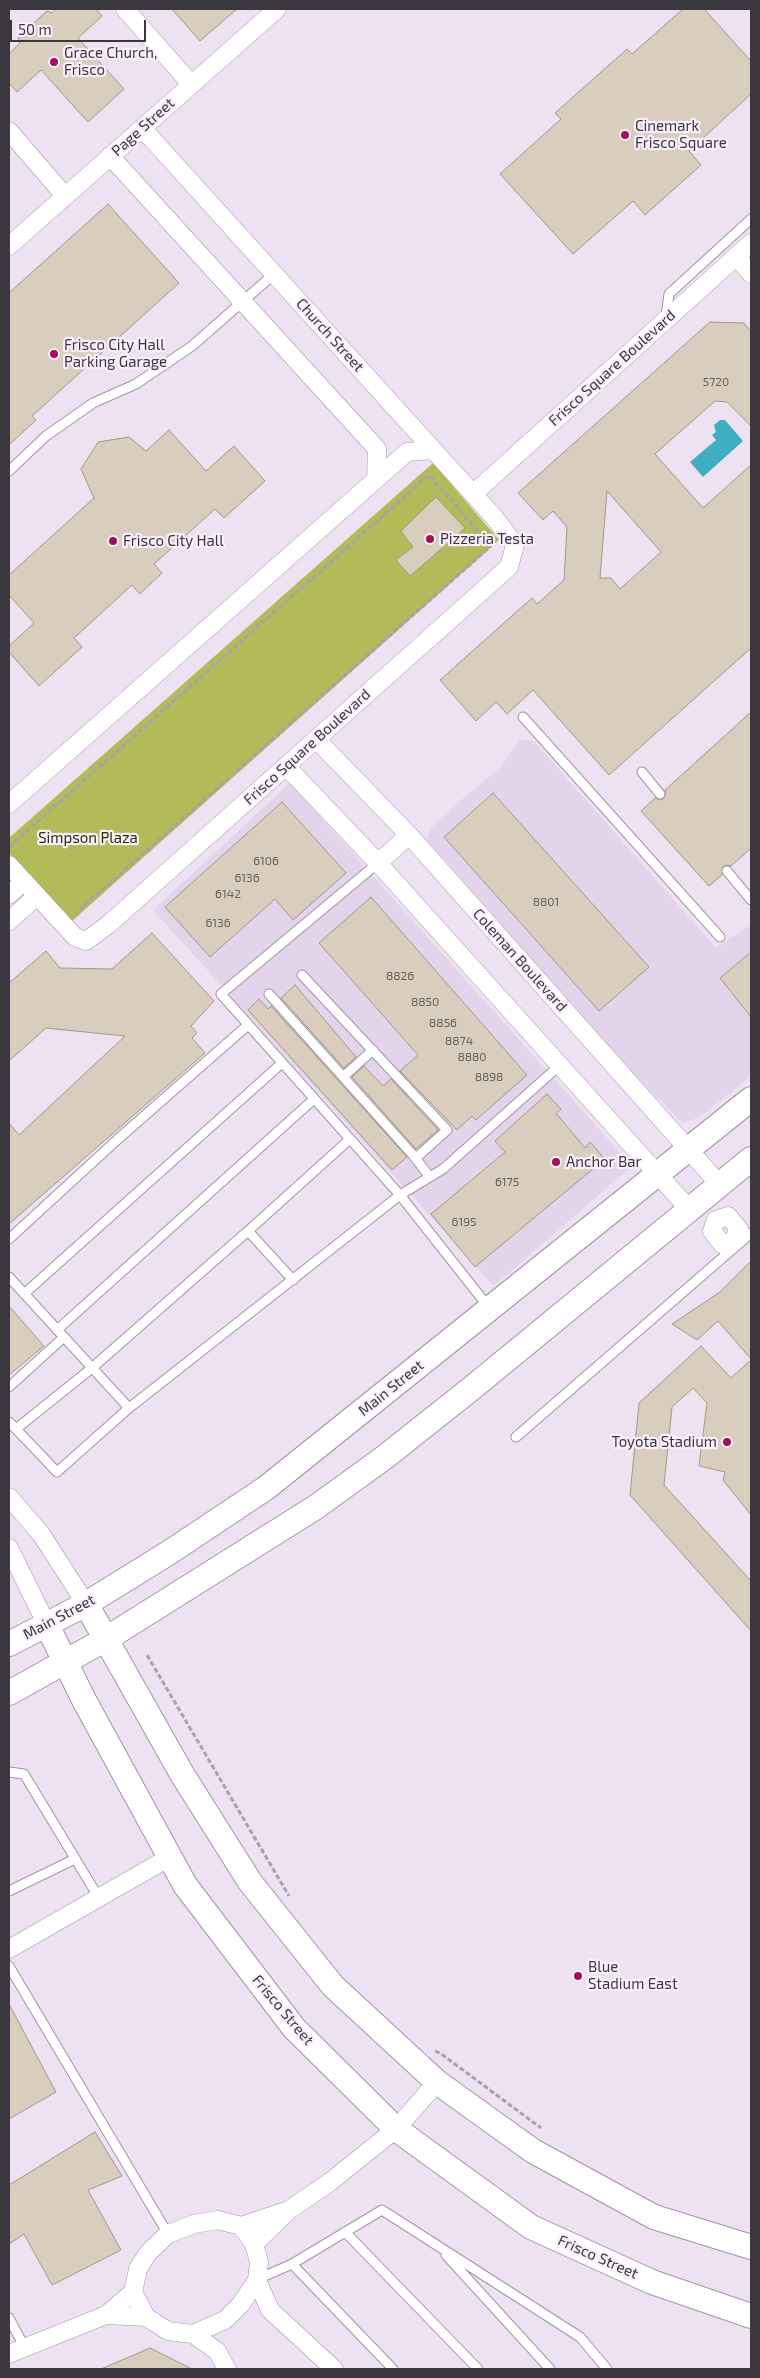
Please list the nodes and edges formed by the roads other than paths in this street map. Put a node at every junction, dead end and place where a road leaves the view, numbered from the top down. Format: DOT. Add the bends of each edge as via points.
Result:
graph roads {
  1 [pos="125,9"];
  2 [pos="277,9"];
  3 [pos="191,84"];
  4 [pos="142,128"];
  5 [pos="9,131"];
  6 [pos="110,156"];
  7 [pos="65,196"];
  8 [pos="751,219"];
  9 [pos="751,243"];
  10 [pos="9,246"];
  11 [pos="736,256"];
  12 [pos="274,274"];
  13 [pos="751,274"];
  14 [pos="243,302"];
  15 [pos="665,320"];
  16 [pos="433,450"];
  17 [pos="9,471"];
  18 [pos="376,479"];
  19 [pos="473,494"];
  20 [pos="515,545"];
  21 [pos="523,717"];
  22 [pos="316,739"];
  23 [pos="286,766"];
  24 [pos="642,772"];
  25 [pos="660,794"];
  26 [pos="9,804"];
  27 [pos="409,835"];
  28 [pos="378,863"];
  29 [pos="9,865"];
  30 [pos="727,870"];
  31 [pos="24,881"];
  32 [pos="9,895"];
  33 [pos="38,896"];
  34 [pos="751,900"];
  35 [pos="9,921"];
  36 [pos="720,937"];
  37 [pos="302,975"];
  38 [pos="270,994"];
  39 [pos="248,1024"];
  40 [pos="373,1050"];
  41 [pos="282,1063"];
  42 [pos="559,1066"];
  43 [pos="343,1077"];
  44 [pos="314,1099"];
  45 [pos="751,1099"];
  46 [pos="350,1139"];
  47 [pos="689,1150"];
  48 [pos="416,1158"];
  49 [pos="751,1159"];
  50 [pos="657,1176"];
  51 [pos="430,1177"];
  52 [pos="720,1184"];
  53 [pos="400,1196"];
  54 [pos="695,1205"];
  55 [pos="248,1231"];
  56 [pos="751,1233"];
  57 [pos="9,1239"];
  58 [pos="735,1243"];
  59 [pos="9,1277"];
  60 [pos="293,1280"];
  61 [pos="24,1294"];
  62 [pos="490,1309"];
  63 [pos="61,1334"];
  64 [pos="92,1368"];
  65 [pos="9,1387"];
  66 [pos="130,1408"];
  67 [pos="9,1422"];
  68 [pos="16,1429"];
  69 [pos="516,1437"];
  70 [pos="9,1497"];
  71 [pos="9,1548"];
  72 [pos="86,1604"];
  73 [pos="47,1625"];
  74 [pos="106,1639"];
  75 [pos="9,1644"];
  76 [pos="66,1663"];
  77 [pos="9,1693"];
  78 [pos="9,1772"];
  79 [pos="170,1857"];
  80 [pos="75,1859"];
  81 [pos="9,1891"];
  82 [pos="99,1898"];
  83 [pos="9,1949"];
  84 [pos="9,1966"];
  85 [pos="437,2082"];
  86 [pos="396,2129"];
  87 [pos="289,2210"];
  88 [pos="241,2226"];
  89 [pos="345,2232"];
  90 [pos="168,2234"];
  91 [pos="254,2244"];
  92 [pos="438,2246"];
  93 [pos="751,2246"];
  94 [pos="292,2264"];
  95 [pos="258,2279"];
  96 [pos="133,2292"];
  97 [pos="241,2304"];
  98 [pos="270,2310"];
  99 [pos="106,2315"];
  100 [pos="751,2316"];
  101 [pos="146,2317"];
  102 [pos="9,2318"];
  103 [pos="225,2320"];
  104 [pos="193,2334"];
  105 [pos="25,2348"];
  106 [pos="218,2351"];
  107 [pos="9,2354"];
  108 [pos="227,2369"];
  109 [pos="334,2369"];
  110 [pos="393,2369"];
  111 [pos="478,2369"];
  112 [pos="550,2369"];
  113 [pos="607,2369"];
  1 -- 3 [label="street"];
  2 -- 3 [label="street, Page Street"];
  3 -- 4 [label="street, Page Street"];
  4 -- 6 [label="street, Page Street"];
  4 -- 12 [label="street, Church Street"];
  5 -- 7 [label="street"];
  6 -- 7 [label="street, Page Street"];
  6 -- 14 [label="street"];
  7 -- 10 [label="street, Page Street"];
  8 -- 15 [label="lane" via="669,294"];
  9 -- 11 [label="street, Frisco Square Boulevard"];
  11 -- 13 [label="street"];
  11 -- 15 [label="street, Frisco Square Boulevard"];
  12 -- 14 [label="lane"];
  12 -- 16 [label="street, Church Street"];
  14 -- 17 [label="lane" via="184,351 136,384 93,403 46,436"];
  14 -- 18 [label="street" via="377,449"];
  15 -- 19 [label="street, Frisco Square Boulevard"];
  16 -- 18 [label="street" via="407,452"];
  16 -- 19 [label="street, Church Street"];
  18 -- 26 [label="street"];
  19 -- 20 [label="street, Church Street"];
  20 -- 22 [label="street, Frisco Square Boulevard" via="509,567"];
  21 -- 36 [label="lane"];
  22 -- 23 [label="street, Frisco Square Boulevard"];
  22 -- 27 [label="street, Coleman Boulevard"];
  23 -- 28 [label="street"];
  23 -- 33 [label="street, Frisco Square Boulevard" via="86,941 75,938"];
  24 -- 25 [label="lane"];
  27 -- 28 [label="street"];
  27 -- 47 [label="street, Coleman Boulevard"];
  28 -- 39 [label="lane" via="221,994"];
  28 -- 42 [label="street"];
  29 -- 31 [label="street"];
  30 -- 34 [label="lane"];
  31 -- 32 [label="street"];
  31 -- 33 [label="street"];
  33 -- 35 [label="street"];
  37 -- 40 [label="lane"];
  38 -- 43 [label="lane"];
  39 -- 41 [label="lane"];
  39 -- 57 [label="lane"];
  40 -- 43 [label="lane"];
  40 -- 48 [label="lane" via="447,1130"];
  41 -- 44 [label="lane"];
  41 -- 61 [label="lane"];
  42 -- 50 [label="street"];
  42 -- 51 [label="lane"];
  43 -- 48 [label="lane"];
  44 -- 46 [label="lane"];
  44 -- 63 [label="lane"];
  45 -- 47 [label="street, Main Street"];
  46 -- 53 [label="lane"];
  46 -- 55 [label="lane"];
  47 -- 50 [label="street, Main Street"];
  47 -- 52 [label="street, Coleman Boulevard"];
  48 -- 51 [label="lane"];
  49 -- 52 [label="street"];
  50 -- 54 [label="street"];
  50 -- 62 [label="street, Main Street"];
  51 -- 53 [label="lane"];
  52 -- 54 [label="street"];
  53 -- 60 [label="lane"];
  53 -- 62 [label="lane"];
  54 -- 58 [label="street" via="716,1220 712,1231 722,1244"];
  54 -- 74 [label="street" via="385,1457 316,1507"];
  55 -- 60 [label="lane"];
  55 -- 64 [label="lane"];
  56 -- 58 [label="lane"];
  58 -- 69 [label="lane"];
  59 -- 61 [label="lane"];
  60 -- 66 [label="lane"];
  61 -- 63 [label="lane"];
  62 -- 72 [label="street, Main Street" via="266,1488"];
  63 -- 64 [label="lane"];
  63 -- 65 [label="lane"];
  64 -- 66 [label="lane"];
  64 -- 68 [label="lane"];
  66 -- 68 [label="lane" via="57,1472"];
  67 -- 68 [label="lane"];
  70 -- 72 [label="street" via="41,1534"];
  71 -- 73 [label="street, Frisco Street"];
  72 -- 73 [label="street, Main Street"];
  72 -- 74 [label="street"];
  73 -- 75 [label="street, Main Street"];
  73 -- 76 [label="street, Frisco Street"];
  74 -- 76 [label="street"];
  74 -- 85 [label="street" via="182,1774 250,1882 333,1986"];
  76 -- 77 [label="street"];
  76 -- 79 [label="street, Frisco Street"];
  78 -- 80 [label="lane" via="24,1774"];
  79 -- 82 [label="street"];
  79 -- 86 [label="street, Frisco Street" via="185,1885 294,2028"];
  80 -- 81 [label="lane"];
  80 -- 82 [label="lane"];
  82 -- 83 [label="street"];
  84 -- 90 [label="lane"];
  85 -- 86 [label="street"];
  85 -- 93 [label="street" via="534,2151 654,2217"];
  86 -- 87 [label="street"];
  86 -- 100 [label="street, Frisco Street" via="531,2227 652,2282"];
  87 -- 88 [label="street"];
  87 -- 91 [label="street"];
  88 -- 90 [label="street" via="218,2220 194,2224"];
  88 -- 91 [label="street"];
  89 -- 92 [label="lane" via="382,2210"];
  89 -- 94 [label="lane"];
  89 -- 111 [label="lane"];
  90 -- 96 [label="street" via="148,2253 138,2269"];
  91 -- 95 [label="street" via="259,2262"];
  92 -- 112 [label="lane"];
  92 -- 113 [label="lane" via="580,2337"];
  94 -- 95 [label="lane"];
  94 -- 110 [label="lane"];
  95 -- 97 [label="street"];
  95 -- 98 [label="street"];
  96 -- 99 [label="street"];
  96 -- 101 [label="street"];
  97 -- 98 [label="street"];
  97 -- 103 [label="street"];
  98 -- 109 [label="street"];
  99 -- 101 [label="street"];
  99 -- 105 [label="street"];
  101 -- 104 [label="street" via="168,2331"];
  102 -- 105 [label="lane"];
  103 -- 104 [label="street"];
  103 -- 106 [label="street"];
  104 -- 106 [label="street"];
  105 -- 107 [label="street"];
  106 -- 108 [label="street"];
}
